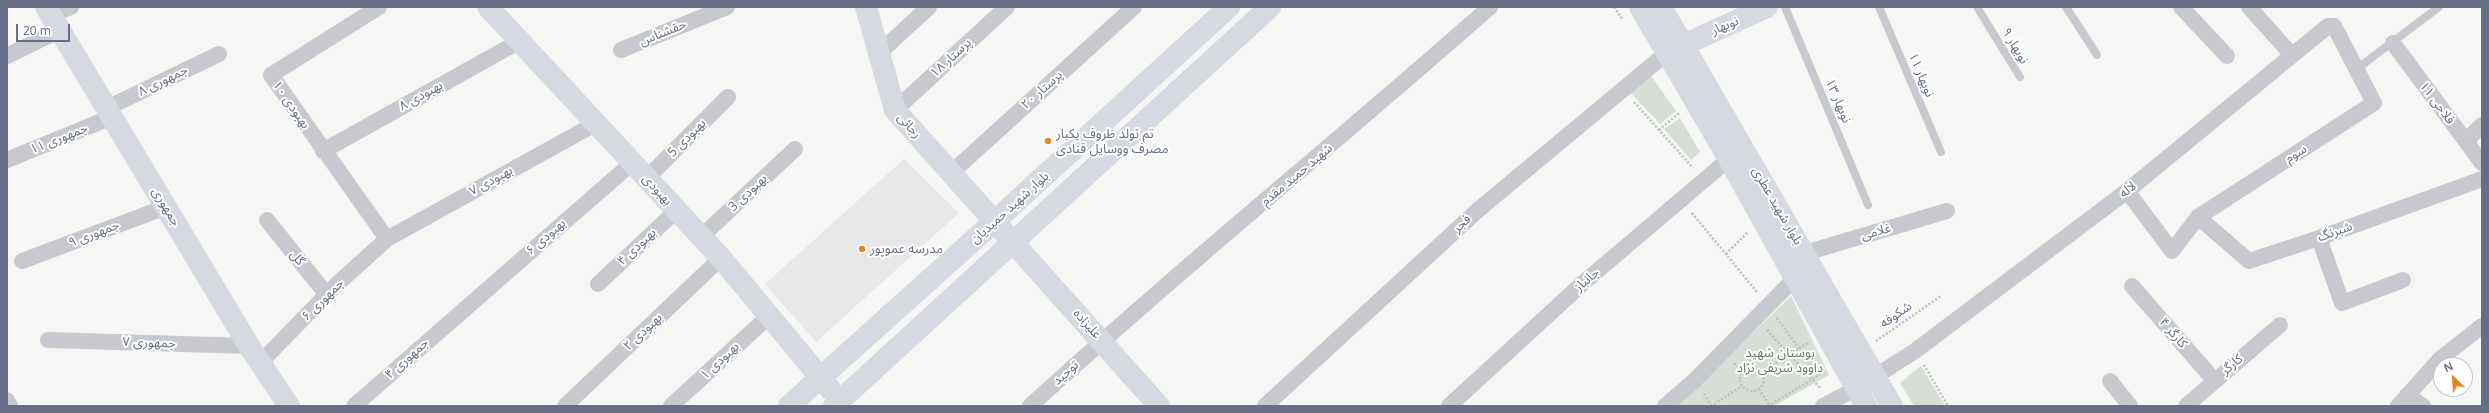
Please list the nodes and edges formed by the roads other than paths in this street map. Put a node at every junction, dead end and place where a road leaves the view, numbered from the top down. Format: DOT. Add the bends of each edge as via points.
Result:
graph roads {
  1 [pos="71,7"];
  2 [pos="379,7"];
  3 [pos="488,7"];
  4 [pos="727,7"];
  5 [pos="866,7"];
  6 [pos="929,7"];
  7 [pos="1007,7"];
  8 [pos="1134,7"];
  9 [pos="1229,7"];
  10 [pos="1270,7"];
  11 [pos="1490,7"];
  12 [pos="1640,7"];
  13 [pos="1661,7"];
  14 [pos="1785,7"];
  15 [pos="1879,7"];
  16 [pos="1977,7"];
  17 [pos="2066,7"];
  18 [pos="2182,7"];
  19 [pos="2249,7"];
  20 [pos="2439,7"];
  21 [pos="1757,9"];
  22 [pos="52,17"];
  23 [pos="518,42"];
  24 [pos="2393,43"];
  25 [pos="1675,48"];
  26 [pos="622,50"];
  27 [pos="879,53"];
  28 [pos="219,54"];
  29 [pos="2291,54"];
  30 [pos="2097,55"];
  31 [pos="7,56"];
  32 [pos="1176,56"];
  33 [pos="2227,56"];
  34 [pos="2358,68"];
  35 [pos="1196,75"];
  36 [pos="2020,77"];
  37 [pos="728,97"];
  38 [pos="895,110"];
  39 [pos="109,113"];
  40 [pos="596,124"];
  41 [pos="2482,125"];
  42 [pos="2466,141"];
  43 [pos="795,149"];
  44 [pos="323,151"];
  45 [pos="1940,152"];
  46 [pos="1729,159"];
  47 [pos="7,160"];
  48 [pos="632,162"];
  49 [pos="2482,163"];
  50 [pos="951,173"];
  51 [pos="647,178"];
  52 [pos="2482,179"];
  53 [pos="2127,191"];
  54 [pos="1868,205"];
  55 [pos="166,207"];
  56 [pos="677,210"];
  57 [pos="1947,212"];
  58 [pos="2198,217"];
  59 [pos="267,220"];
  60 [pos="995,221"];
  61 [pos="701,237"];
  62 [pos="387,238"];
  63 [pos="2318,238"];
  64 [pos="1015,243"];
  65 [pos="1805,253"];
  66 [pos="721,258"];
  67 [pos="22,261"];
  68 [pos="1795,278"];
  69 [pos="2403,280"];
  70 [pos="598,284"];
  71 [pos="2132,286"];
  72 [pos="327,295"];
  73 [pos="460,312"];
  74 [pos="768,317"];
  75 [pos="2280,325"];
  76 [pos="2482,326"];
  77 [pos="48,340"];
  78 [pos="1102,341"];
  79 [pos="255,354"];
  80 [pos="1875,377"];
  81 [pos="820,378"];
  82 [pos="2214,380"];
  83 [pos="2110,381"];
  84 [pos="1861,397"];
  85 [pos="7,400"];
  86 [pos="2403,401"];
  87 [pos="837,403"];
  88 [pos="1827,404"];
  89 [pos="10,406"];
  90 [pos="289,406"];
  91 [pos="354,406"];
  92 [pos="565,406"];
  93 [pos="671,406"];
  94 [pos="789,406"];
  95 [pos="1030,406"];
  96 [pos="1159,406"];
  97 [pos="1265,406"];
  98 [pos="1449,406"];
  99 [pos="1665,406"];
  100 [pos="1892,406"];
  101 [pos="2130,406"];
  102 [pos="2186,406"];
  103 [pos="2423,406"];
  1 -- 22 [label="street"];
  2 -- 44 [label="street, بهبودی ۱۰" via="270,76"];
  3 -- 23 [label="street, بهبودی"];
  4 -- 26 [label="street, حقشناس"];
  5 -- 27 [label="street, رجائی"];
  6 -- 27 [label="street"];
  7 -- 38 [label="street, پرستار ۱۸"];
  8 -- 50 [label="street, پرستار ۲۰"];
  9 -- 32 [label="street, بلوار شهید حمیدیان"];
  10 -- 35 [label="street"];
  11 -- 78 [label="street, شهید حمید مقدم" via="1375,109"];
  12 -- 25 [label="street, بلوار شهید عطری"];
  13 -- 25 [label="street, بلوار شهید عطری"];
  14 -- 54 [label="lane, نوبهار ۱۳"];
  15 -- 45 [label="lane, نوبهار ۱۱"];
  16 -- 36 [label="lane, نوبهار ۹"];
  17 -- 30 [label="lane"];
  18 -- 33 [label="street"];
  19 -- 29 [label="street"];
  20 -- 24 [label="lane"];
  21 -- 25 [label="street, نوبهار"];
  22 -- 31 [label="street"];
  22 -- 39 [label="street, جمهوری"];
  23 -- 40 [label="street, بهبودی"];
  23 -- 44 [label="street, بهبودی ۸"];
  24 -- 34 [label="lane"];
  24 -- 42 [label="street, فلاحی ۱۱"];
  25 -- 46 [label="street, بلوار شهید عطری"];
  25 -- 65 [label="street, بلوار شهید عطری"];
  25 -- 97 [label="street, فجر" via="1478,210"];
  27 -- 38 [label="street, رجائی"];
  28 -- 39 [label="street, جمهوری ۸"];
  29 -- 34 [label="street, لاله" via="2331,24"];
  29 -- 53 [label="street, لاله"];
  32 -- 35 [label="street"];
  32 -- 60 [label="street, بلوار شهید حمیدیان"];
  34 -- 58 [label="street, سوم" via="2374,103"];
  35 -- 64 [label="street"];
  37 -- 51 [label="street, بهبودی 5"];
  38 -- 50 [label="street, رجائی"];
  39 -- 47 [label="street, جمهوری ۱۱"];
  39 -- 55 [label="street, جمهوری"];
  40 -- 48 [label="street, بهبودی"];
  40 -- 62 [label="street, بهبودی ۷"];
  41 -- 42 [label="street"];
  42 -- 49 [label="street, فلاحی ۱۱"];
  43 -- 61 [label="street, بهبودی 3"];
  44 -- 62 [label="street, بهبودی ۱۰"];
  46 -- 68 [label="street, بلوار شهید عطری" via="1752,226"];
  46 -- 98 [label="street, جانباز" via="1583,282"];
  48 -- 51 [label="street, بهبودی"];
  48 -- 73 [label="street, بهبودی ۶"];
  50 -- 60 [label="street, رجائی"];
  51 -- 56 [label="street, بهبودی"];
  52 -- 63 [label="street, شبرنگ"];
  53 -- 58 [label="street, سوم" via="2172,251"];
  53 -- 80 [label="street, لاله" via="1915,351"];
  55 -- 67 [label="street, جمهوری ۹"];
  55 -- 79 [label="street, جمهوری"];
  56 -- 61 [label="street, بهبودی"];
  56 -- 70 [label="street, بهبودی ۴"];
  57 -- 65 [label="street, غلامی"];
  58 -- 63 [label="street, شبرنگ" via="2250,260"];
  59 -- 72 [label="street, گل"];
  60 -- 64 [label="street, علیزاده"];
  60 -- 81 [label="street, بلوار شهید حمیدیان"];
  61 -- 66 [label="street, بهبودی"];
  62 -- 72 [label="street, جمهوری ۶"];
  63 -- 69 [label="street" via="2342,303"];
  64 -- 78 [label="street, علیزاده"];
  64 -- 87 [label="street"];
  65 -- 80 [label="street, بلوار شهید عطری"];
  66 -- 74 [label="street, بهبودی"];
  66 -- 92 [label="street, بهبودی ۲"];
  68 -- 84 [label="street, بلوار شهید عطری" via="1813,336"];
  68 -- 99 [label="street" via="1695,380"];
  71 -- 82 [label="street, کارگر ۴"];
  72 -- 79 [label="street, جمهوری ۶"];
  73 -- 91 [label="street, جمهوری ۴"];
  74 -- 81 [label="street, بهبودی"];
  74 -- 93 [label="street, بهبودی ۱"];
  75 -- 82 [label="street, کارگر"];
  76 -- 86 [label="street" via="2440,359"];
  77 -- 79 [label="street, جمهوری ۷"];
  78 -- 95 [label="street, توحید"];
  78 -- 96 [label="street, علیزاده"];
  79 -- 90 [label="street, جمهوری"];
  80 -- 84 [label="street, لاله"];
  80 -- 100 [label="street, بلوار شهید عطری"];
  81 -- 87 [label="street, بهبودی"];
  81 -- 94 [label="street, بلوار شهید حمیدیان"];
  82 -- 102 [label="street, کارگر"];
  83 -- 101 [label="street"];
  84 -- 88 [label="street, لاله"];
  85 -- 89 [label="street"];
  86 -- 103 [label="street"];
}
